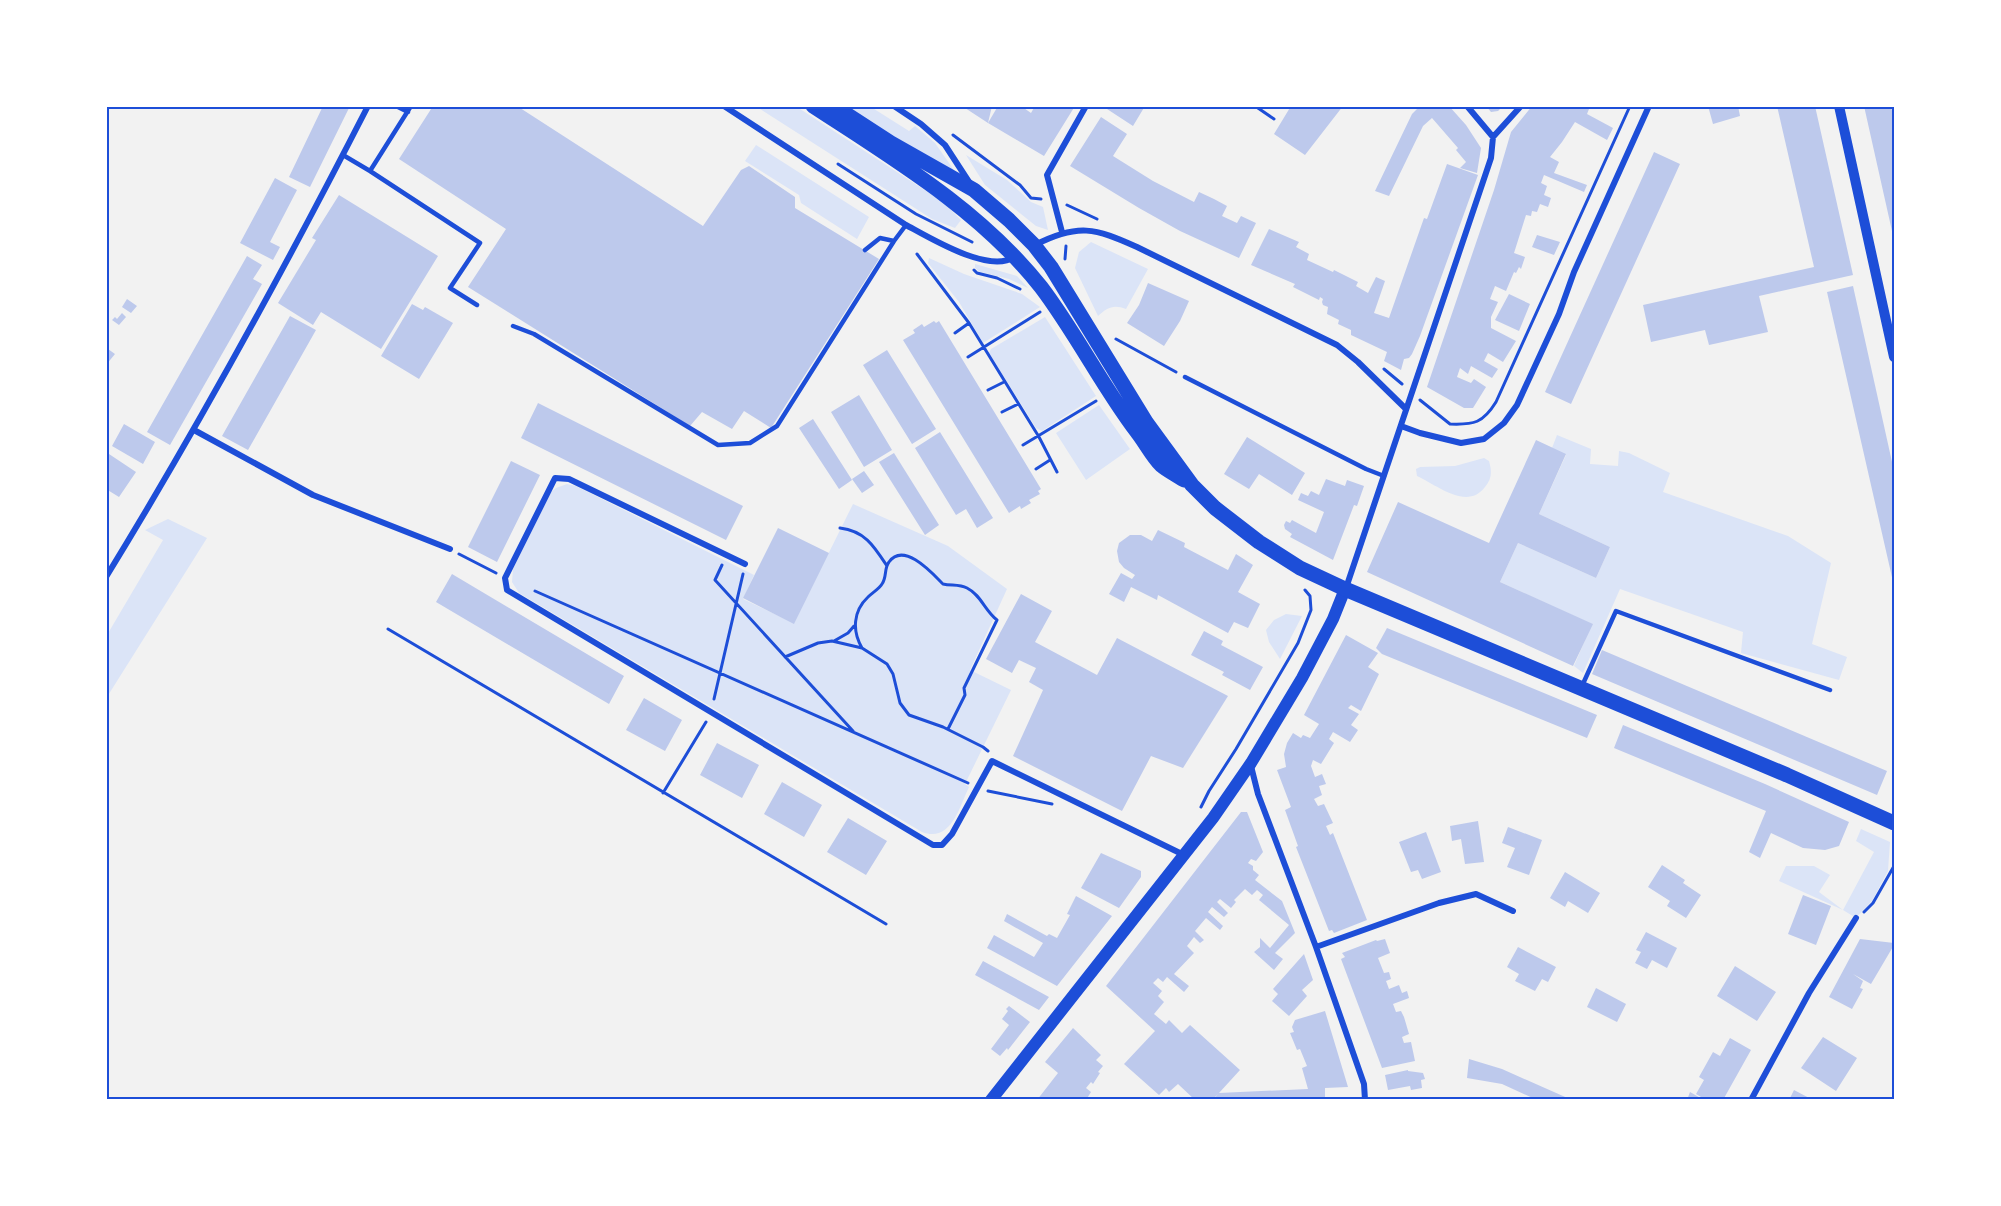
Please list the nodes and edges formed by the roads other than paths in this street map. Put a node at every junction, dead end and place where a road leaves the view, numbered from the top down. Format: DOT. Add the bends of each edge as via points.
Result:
graph roads {
  1 [pos="368,106"];
  2 [pos="396,106"];
  3 [pos="411,106"];
  4 [pos="724,106"];
  5 [pos="813,106"];
  6 [pos="834,106"];
  7 [pos="894,106"];
  8 [pos="1086,106"];
  9 [pos="1467,106"];
  10 [pos="1521,106"];
  11 [pos="1649,106"];
  12 [pos="1839,106"];
  13 [pos="408,112"];
  14 [pos="1493,137"];
  15 [pos="343,155"];
  16 [pos="370,171"];
  17 [pos="974,190"];
  18 [pos="906,225"];
  19 [pos="1062,232"];
  20 [pos="894,241"];
  21 [pos="1034,245"];
  22 [pos="865,250"];
  23 [pos="1014,257"];
  24 [pos="477,305"];
  25 [pos="513,326"];
  26 [pos="1894,357"];
  27 [pos="1185,377"];
  28 [pos="1406,409"];
  29 [pos="1401,426"];
  30 [pos="194,430"];
  31 [pos="1384,476"];
  32 [pos="1192,485"];
  33 [pos="450,549"];
  34 [pos="745,564"];
  35 [pos="106,577"];
  36 [pos="1345,589"];
  37 [pos="1581,688"];
  38 [pos="1830,690"];
  39 [pos="1251,763"];
  40 [pos="1894,823"];
  41 [pos="1184,855"];
  42 [pos="1513,911"];
  43 [pos="1857,918"];
  44 [pos="1316,947"];
  45 [pos="992,1100"];
  46 [pos="1365,1100"];
  47 [pos="1751,1100"];
  1 -- 15 [label="street"];
  2 -- 13 [label="lane"];
  3 -- 13 [label="lane"];
  4 -- 18 [label="street"];
  5 -- 23 [label="main road" via="924,179"];
  6 -- 17 [label="main road"];
  7 -- 17 [label="street" via="945,144"];
  8 -- 19 [label="street" via="1047,175"];
  9 -- 14 [label="street"];
  10 -- 14 [label="street"];
  11 -- 29 [label="street" via="1574,272 1559,315 1517,405 1504,423 1484,440 1461,443"];
  12 -- 26 [label="street"];
  13 -- 16 [label="lane"];
  14 -- 28 [label="street" via="1485,177"];
  15 -- 16 [label="lane"];
  15 -- 30 [label="street"];
  16 -- 24 [label="lane" via="480,243 450,288"];
  17 -- 21 [label="main road"];
  18 -- 20 [label="lane"];
  18 -- 23 [label="street" via="986,261 998,263"];
  19 -- 21 [label="street"];
  19 -- 28 [label="street" via="1107,234 1337,345"];
  20 -- 22 [label="lane" via="880,238"];
  20 -- 25 [label="lane" via="777,426 750,443 718,445 534,334"];
  21 -- 32 [label="main road" via="1146,422"];
  23 -- 32 [label="main road" via="1062,316 1161,465"];
  27 -- 31 [label="lane"];
  28 -- 29 [label="street"];
  29 -- 31 [label="street"];
  30 -- 33 [label="street" via="313,495"];
  30 -- 35 [label="street"];
  31 -- 36 [label="street"];
  32 -- 36 [label="main road" via="1259,542 1300,568"];
  34 -- 41 [label="street" via="569,479 555,478 505,578 507,590 933,845 942,845 952,834 992,761"];
  36 -- 37 [label="main road"];
  36 -- 39 [label="main road" via="1302,678"];
  37 -- 38 [label="lane" via="1616,611"];
  37 -- 40 [label="main road"];
  39 -- 41 [label="main road"];
  39 -- 44 [label="street" via="1258,794"];
  41 -- 45 [label="main road"];
  42 -- 44 [label="street" via="1476,894 1439,903"];
  43 -- 47 [label="street" via="1809,993"];
  44 -- 46 [label="street" via="1364,1084"];
}
